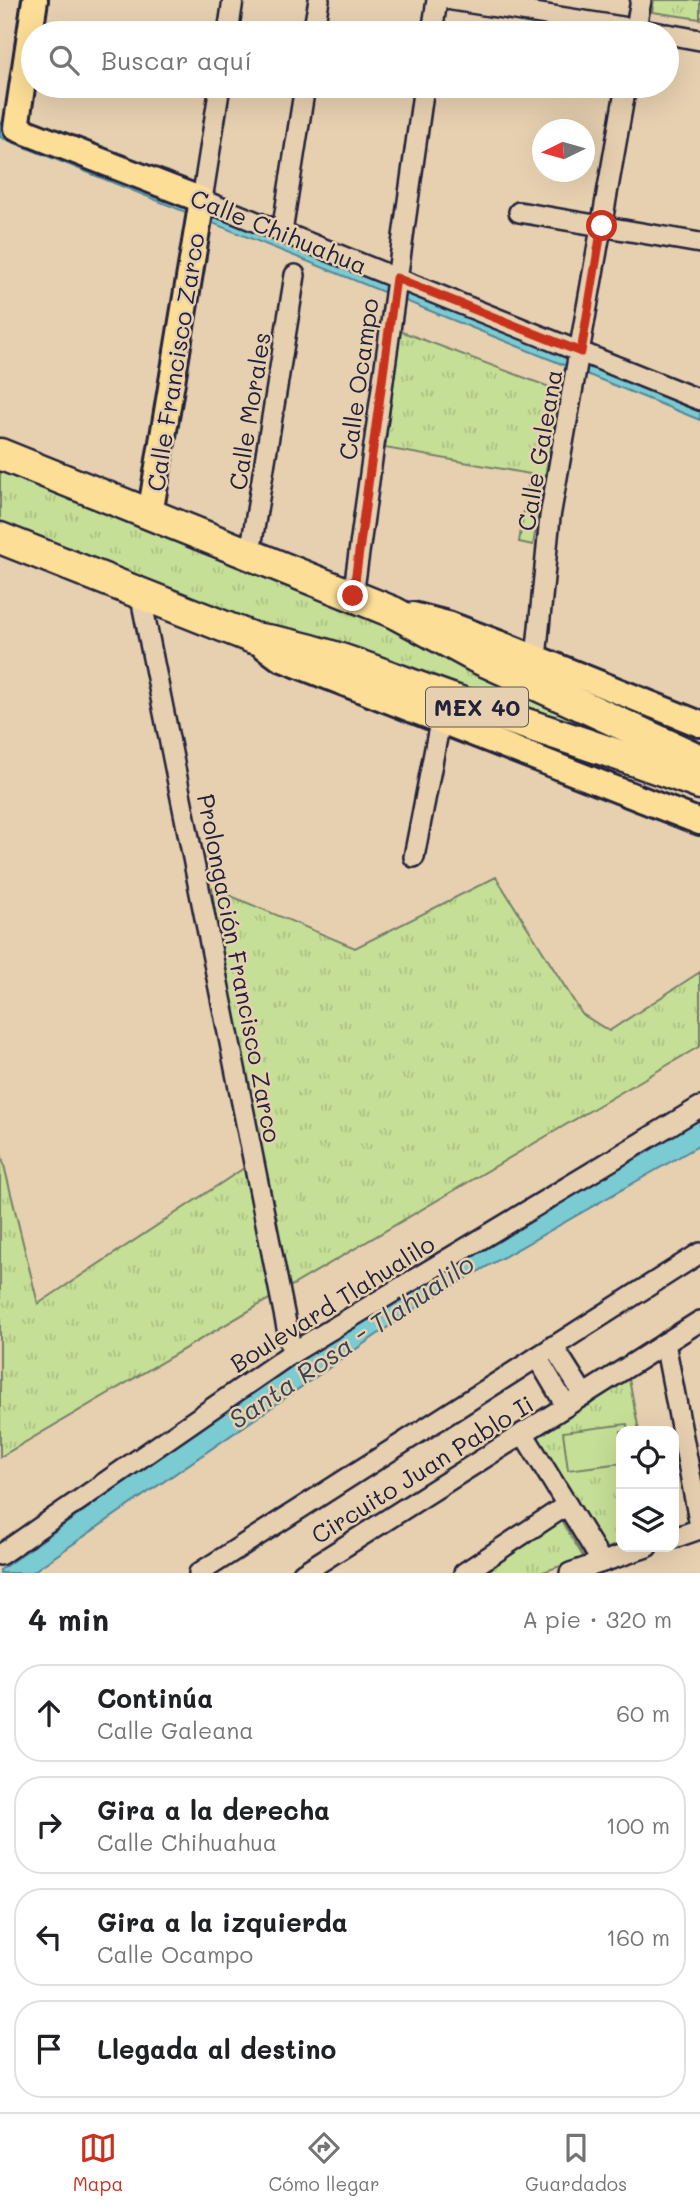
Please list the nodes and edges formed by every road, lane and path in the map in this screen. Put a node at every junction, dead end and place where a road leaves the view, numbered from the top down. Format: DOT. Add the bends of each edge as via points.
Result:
graph roads {
  1 [pos="35,0"];
  2 [pos="233,0"];
  3 [pos="319,0"];
  4 [pos="437,0"];
  5 [pos="452,0"];
  6 [pos="641,0"];
  7 [pos="34,21"];
  8 [pos="230,21"];
  9 [pos="315,21"];
  10 [pos="434,21"];
  11 [pos="576,21"];
  12 [pos="637,21"];
  13 [pos="679,36"];
  14 [pos="700,40"];
  15 [pos="21,76"];
  16 [pos="218,98"];
  17 [pos="303,98"];
  18 [pos="422,98"];
  19 [pos="624,98"];
  20 [pos="8,123"];
  21 [pos="200,212"];
  22 [pos="519,212"];
  23 [pos="602,226"];
  24 [pos="282,232"];
  25 [pos="700,243"];
  26 [pos="295,275"];
  27 [pos="395,289"];
  28 [pos="580,356"];
  29 [pos="700,400"];
  30 [pos="0,454"];
  31 [pos="150,515"];
  32 [pos="0,538"];
  33 [pos="250,554"];
  34 [pos="140,593"];
  35 [pos="353,596"];
  36 [pos="393,612"];
  37 [pos="253,638"];
  38 [pos="536,658"];
  39 [pos="440,722"];
  40 [pos="700,724"];
  41 [pos="700,760"];
  42 [pos="700,784"];
  43 [pos="700,822"];
  44 [pos="414,856"];
  45 [pos="700,1107"];
  46 [pos="700,1253"];
  47 [pos="700,1321"];
  48 [pos="665,1343"];
  49 [pos="545,1352"];
  50 [pos="292,1353"];
  51 [pos="584,1395"];
  52 [pos="566,1406"];
  53 [pos="523,1433"];
  54 [pos="567,1505"];
  55 [pos="700,1527"];
  56 [pos="679,1536"];
  57 [pos="633,1552"];
  58 [pos="0,1555"];
  59 [pos="602,1562"];
  60 [pos="199,1573"];
  61 [pos="305,1573"];
  62 [pos="464,1573"];
  63 [pos="570,1573"];
  1 -- 7 [label="main road, Calle Chihuahua"];
  2 -- 8 [label="street"];
  3 -- 9 [label="street"];
  4 -- 10 [label="street"];
  5 -- 11 [label="street"];
  6 -- 12 [label="street"];
  13 -- 14 [label="street"];
  15 -- 20 [label="main road, Calle Chihuahua"];
  16 -- 21 [label="street, Calle Francisco Zarco"];
  17 -- 24 [label="street"];
  18 -- 27 [label="street, Calle Ocampo"];
  19 -- 23 [label="street, Calle Galeana"];
  20 -- 21 [label="main road, Calle Chihuahua"];
  21 -- 24 [label="street, Calle Chihuahua"];
  21 -- 31 [label="main road, Calle Francisco Zarco"];
  22 -- 23 [label="street"];
  23 -- 25 [label="street"];
  23 -- 28 [label="street, Calle Galeana"];
  24 -- 27 [label="street, Calle Chihuahua"];
  26 -- 33 [label="street, Calle Morales"];
  27 -- 28 [label="street, Calle Chihuahua"];
  27 -- 35 [label="street, Calle Ocampo"];
  28 -- 29 [label="street, Calle Chihuahua"];
  28 -- 38 [label="street, Calle Galeana" via="550,517"];
  30 -- 31 [label="highway, MEX 40"];
  31 -- 33 [label="highway, MEX 40"];
  32 -- 34 [label="highway, MEX 40"];
  33 -- 35 [label="highway, MEX 40"];
  34 -- 37 [label="highway, MEX 40"];
  34 -- 50 [label="street, Prolongación Francisco Zarco"];
  35 -- 36 [label="highway, MEX 40"];
  36 -- 38 [label="main road, MEX 40" via="448,624"];
  36 -- 41 [label="highway, MEX 40" via="476,657"];
  37 -- 39 [label="main road" via="280,659"];
  37 -- 42 [label="highway, MEX 40" via="351,663"];
  38 -- 40 [label="main road, MEX 40"];
  39 -- 43 [label="main road"];
  39 -- 44 [label="street"];
  45 -- 50 [label="street, Boulevard Tlahualilo"];
  46 -- 49 [label="street"];
  47 -- 48 [label="street, Circuito Juan Pablo Ii"];
  48 -- 51 [label="street, Circuito Juan Pablo Ii"];
  48 -- 55 [label="street"];
  49 -- 51 [label="street"];
  49 -- 52 [label="street, Circuito Juan Pablo Ii"];
  49 -- 60 [label="street"];
  50 -- 58 [label="street, Boulevard Tlahualilo"];
  51 -- 52 [label="street, Circuito Juan Pablo Ii"];
  52 -- 53 [label="street, Circuito Juan Pablo Ii"];
  53 -- 54 [label="street"];
  53 -- 61 [label="street, Circuito Juan Pablo Ii"];
  54 -- 59 [label="street"];
  54 -- 62 [label="street"];
  55 -- 56 [label="street"];
  57 -- 59 [label="street"];
  59 -- 63 [label="street"];
}
